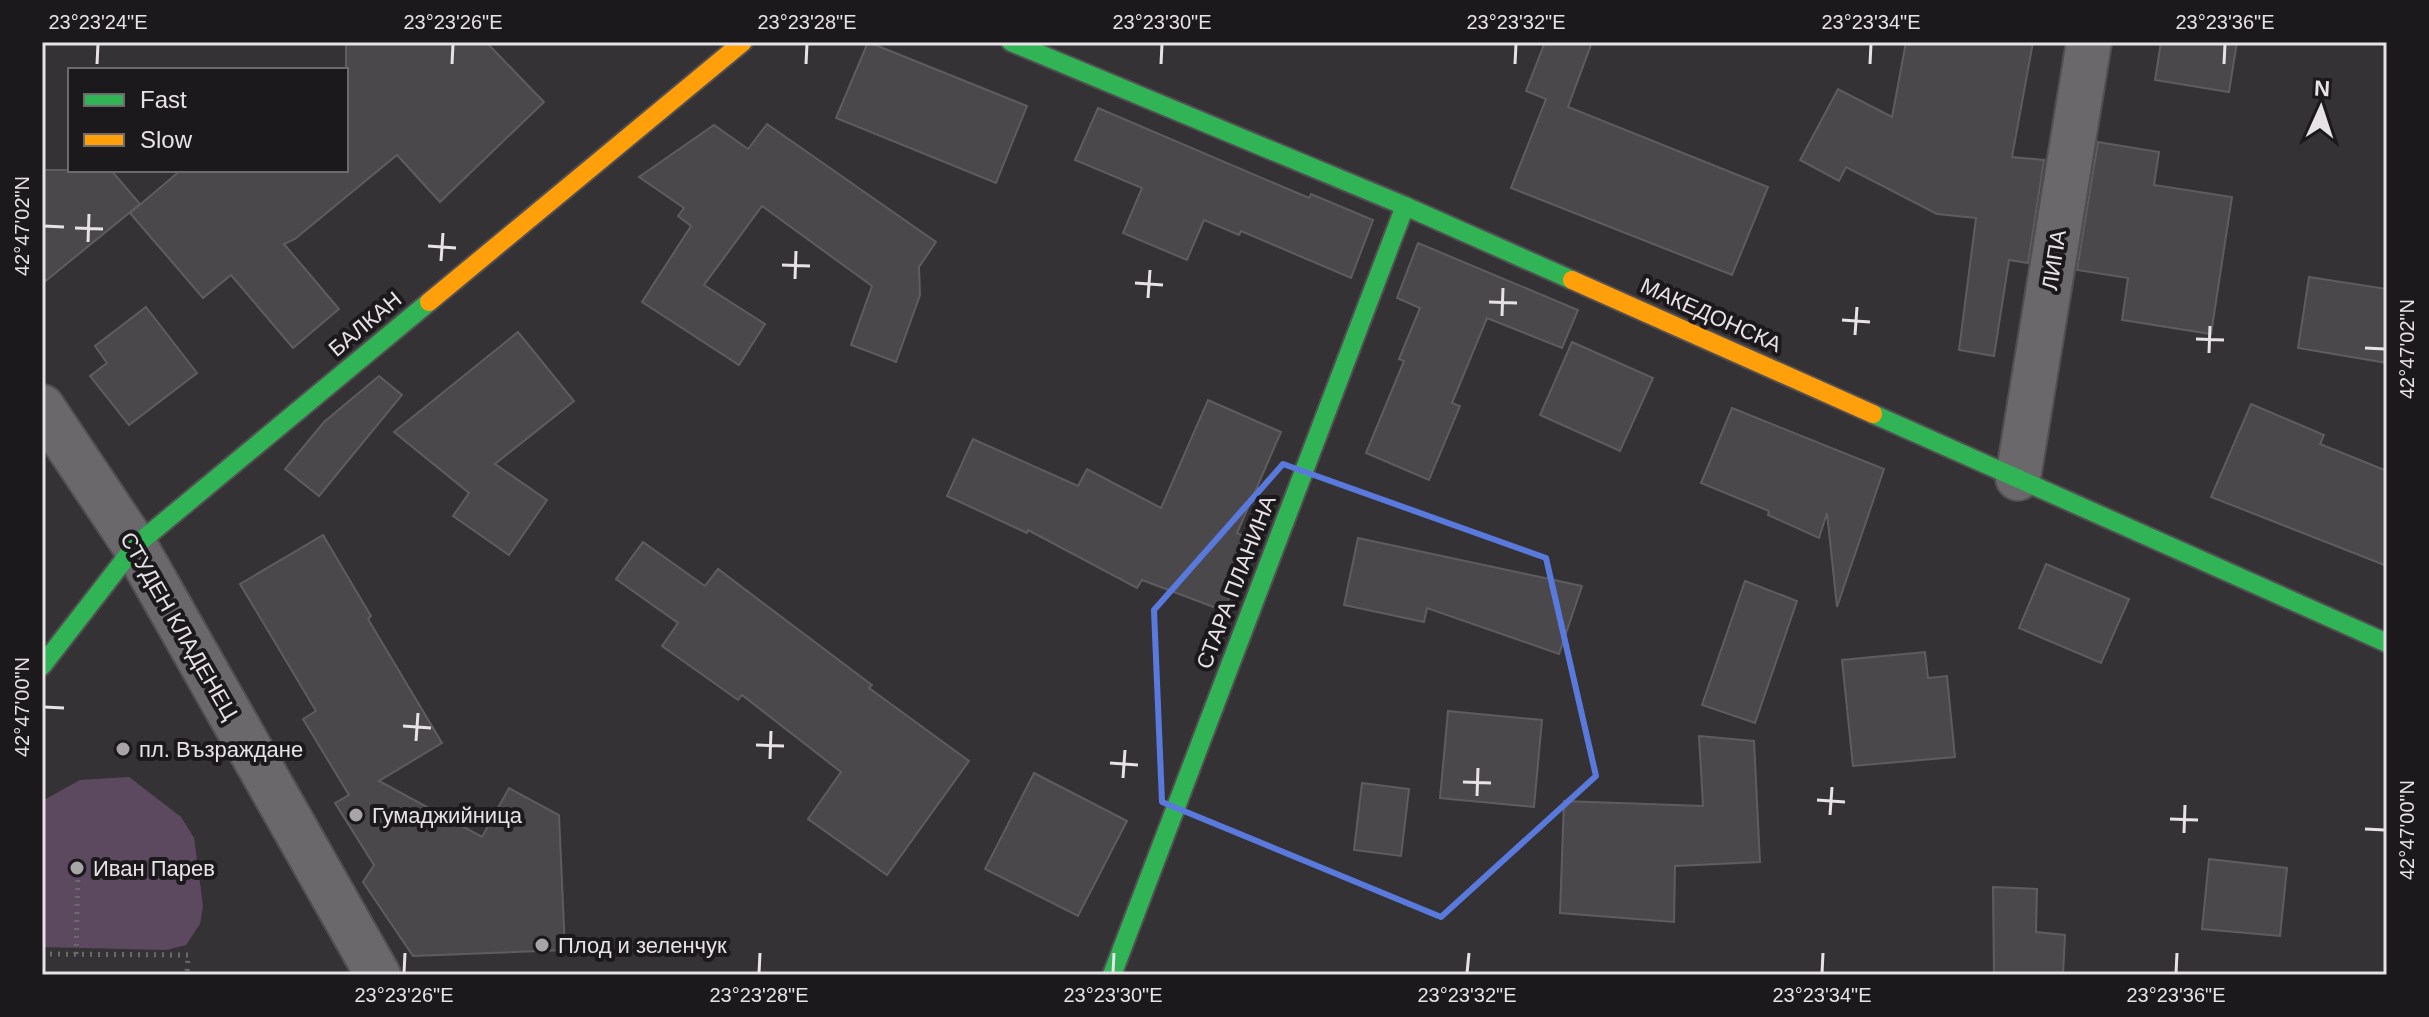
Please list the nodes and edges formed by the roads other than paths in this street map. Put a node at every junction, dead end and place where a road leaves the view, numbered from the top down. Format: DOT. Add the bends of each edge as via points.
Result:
graph roads {
  1 [pos="743,42"];
  2 [pos="2089,42"];
  3 [pos="1024,45"];
  4 [pos="1405,206"];
  5 [pos="42,407"];
  6 [pos="2018,478"];
  7 [pos="135,546"];
  8 [pos="2387,643"];
  9 [pos="42,666"];
  10 [pos="378,975"];
  11 [pos="1112,975"];
  1 -- 7 [label="street, БАЛКАН"];
  2 -- 6 [label="street, ЛИПА"];
  3 -- 4 [label="street, МАКЕДОНСКА"];
  4 -- 6 [label="street, МАКЕДОНСКА"];
  4 -- 11 [label="street, СТАРА ПЛАНИНА"];
  5 -- 7 [label="street, СТУДЕН КЛАДЕНЕЦ"];
  6 -- 8 [label="street, МАКЕДОНСКА"];
  7 -- 9 [label="street, БАЛКАН"];
  7 -- 10 [label="street, СТУДЕН КЛАДЕНЕЦ"];
}
